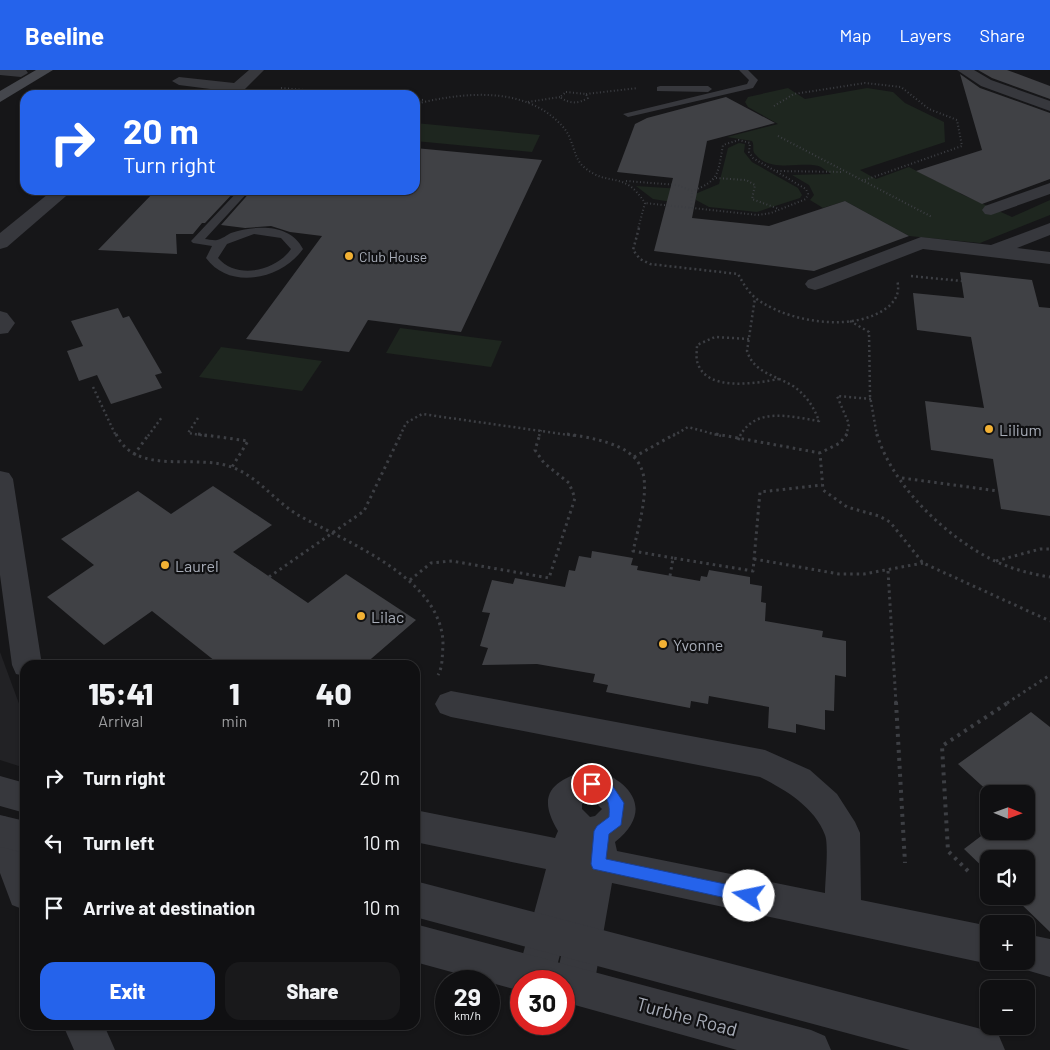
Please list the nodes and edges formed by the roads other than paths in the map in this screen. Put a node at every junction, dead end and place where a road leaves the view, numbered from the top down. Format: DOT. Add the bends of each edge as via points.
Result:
graph roads {
  1 [pos="0,70"];
  2 [pos="46,70"];
  3 [pos="735,70"];
  4 [pos="743,70"];
  5 [pos="964,70"];
  6 [pos="24,72"];
  7 [pos="204,75"];
  8 [pos="243,83"];
  9 [pos="0,85"];
  10 [pos="181,88"];
  11 [pos="660,89"];
  12 [pos="167,90"];
  13 [pos="0,97"];
  14 [pos="1050,106"];
  15 [pos="628,114"];
  16 [pos="1050,188"];
  17 [pos="36,195"];
  18 [pos="58,195"];
  19 [pos="240,195"];
  20 [pos="991,210"];
  21 [pos="0,225"];
  22 [pos="1050,229"];
  23 [pos="0,243"];
  24 [pos="220,244"];
  25 [pos="994,250"];
  26 [pos="1050,258"];
  27 [pos="815,284"];
  28 [pos="0,316"];
  29 [pos="0,328"];
  30 [pos="0,479"];
  31 [pos="26,660"];
  32 [pos="442,694"];
  33 [pos="0,791"];
  34 [pos="20,797"];
  35 [pos="420,827"];
  36 [pos="10,833"];
  37 [pos="585,845"];
  38 [pos="20,873"];
  39 [pos="420,900"];
  40 [pos="843,915"];
  41 [pos="566,938"];
  42 [pos="420,944"];
  43 [pos="980,944"];
  44 [pos="1035,955"];
  45 [pos="1050,958"];
  46 [pos="517,970"];
  47 [pos="560,970"];
  48 [pos="575,986"];
  49 [pos="85,1030"];
  50 [pos="95,1050"];
  51 [pos="811,1050"];
  52 [pos="985,1050"];
  1 -- 6 [label="street"];
  2 -- 13 [label="main road"];
  3 -- 11 [label="lane" via="734,88"];
  4 -- 15 [label="lane" via="754,80 750,86"];
  5 -- 14 [label="street" via="986,83"];
  6 -- 9 [label="main road"];
  7 -- 8 [label="street"];
  7 -- 10 [label="street"];
  10 -- 12 [label="street"];
  16 -- 20 [label="street"];
  17 -- 21 [label="street"];
  18 -- 23 [label="street"];
  19 -- 24 [label="lane" via="197,241"];
  22 -- 25 [label="street"];
  24 -- 24 [label="lane" via="241,234 267,231 289,237 297,249 288,262 277,268 249,273 223,269 215,264 213,250"];
  25 -- 26 [label="street"];
  25 -- 27 [label="street" via="921,243"];
  28 -- 29 [label="street" via="4,323"];
  30 -- 31 [label="street"];
  32 -- 40 [label="street" via="766,764 798,780 826,805 843,833"];
  33 -- 34 [label="street"];
  35 -- 37 [label="street"];
  36 -- 38 [label="street"];
  37 -- 40 [label="street"];
  37 -- 41 [label="street"];
  39 -- 41 [label="street"];
  40 -- 43 [label="street"];
  41 -- 47 [label="street"];
  41 -- 52 [label="street"];
  42 -- 46 [label="street, Turbhe Road"];
  44 -- 45 [label="street"];
  48 -- 51 [label="street, Turbhe Road"];
  49 -- 50 [label="street"];
}
